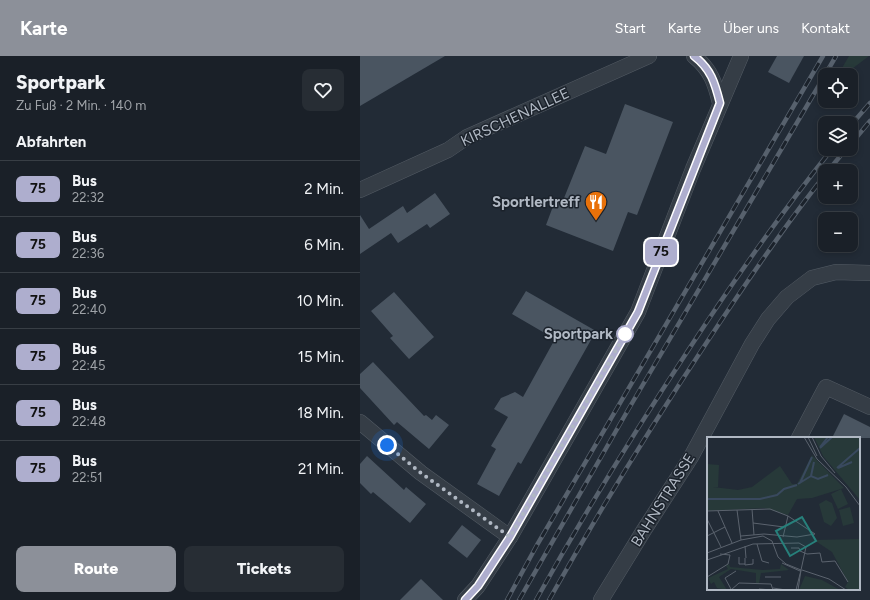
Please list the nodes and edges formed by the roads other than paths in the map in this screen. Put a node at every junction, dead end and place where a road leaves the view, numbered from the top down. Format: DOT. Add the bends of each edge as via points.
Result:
graph roads {
  1 [pos="649,56"];
  2 [pos="694,56"];
  3 [pos="741,56"];
  4 [pos="720,103"];
  5 [pos="360,190"];
  6 [pos="870,273"];
  7 [pos="870,407"];
  8 [pos="361,425"];
  9 [pos="800,437"];
  10 [pos="510,537"];
  11 [pos="465,600"];
  12 [pos="601,600"];
  1 -- 5 [label="street, KIRSCHENALLEE" via="467,136 448,150"];
  2 -- 4 [label="street" via="715,82"];
  3 -- 4 [label="street"];
  4 -- 10 [label="street" via="638,312"];
  6 -- 12 [label="street, BAHNSTRASSE" via="836,272 812,278 787,297 768,319 691,457"];
  7 -- 9 [label="street" via="826,387"];
  8 -- 10 [label="street" via="421,473"];
  10 -- 11 [label="street" via="482,580"];
}
